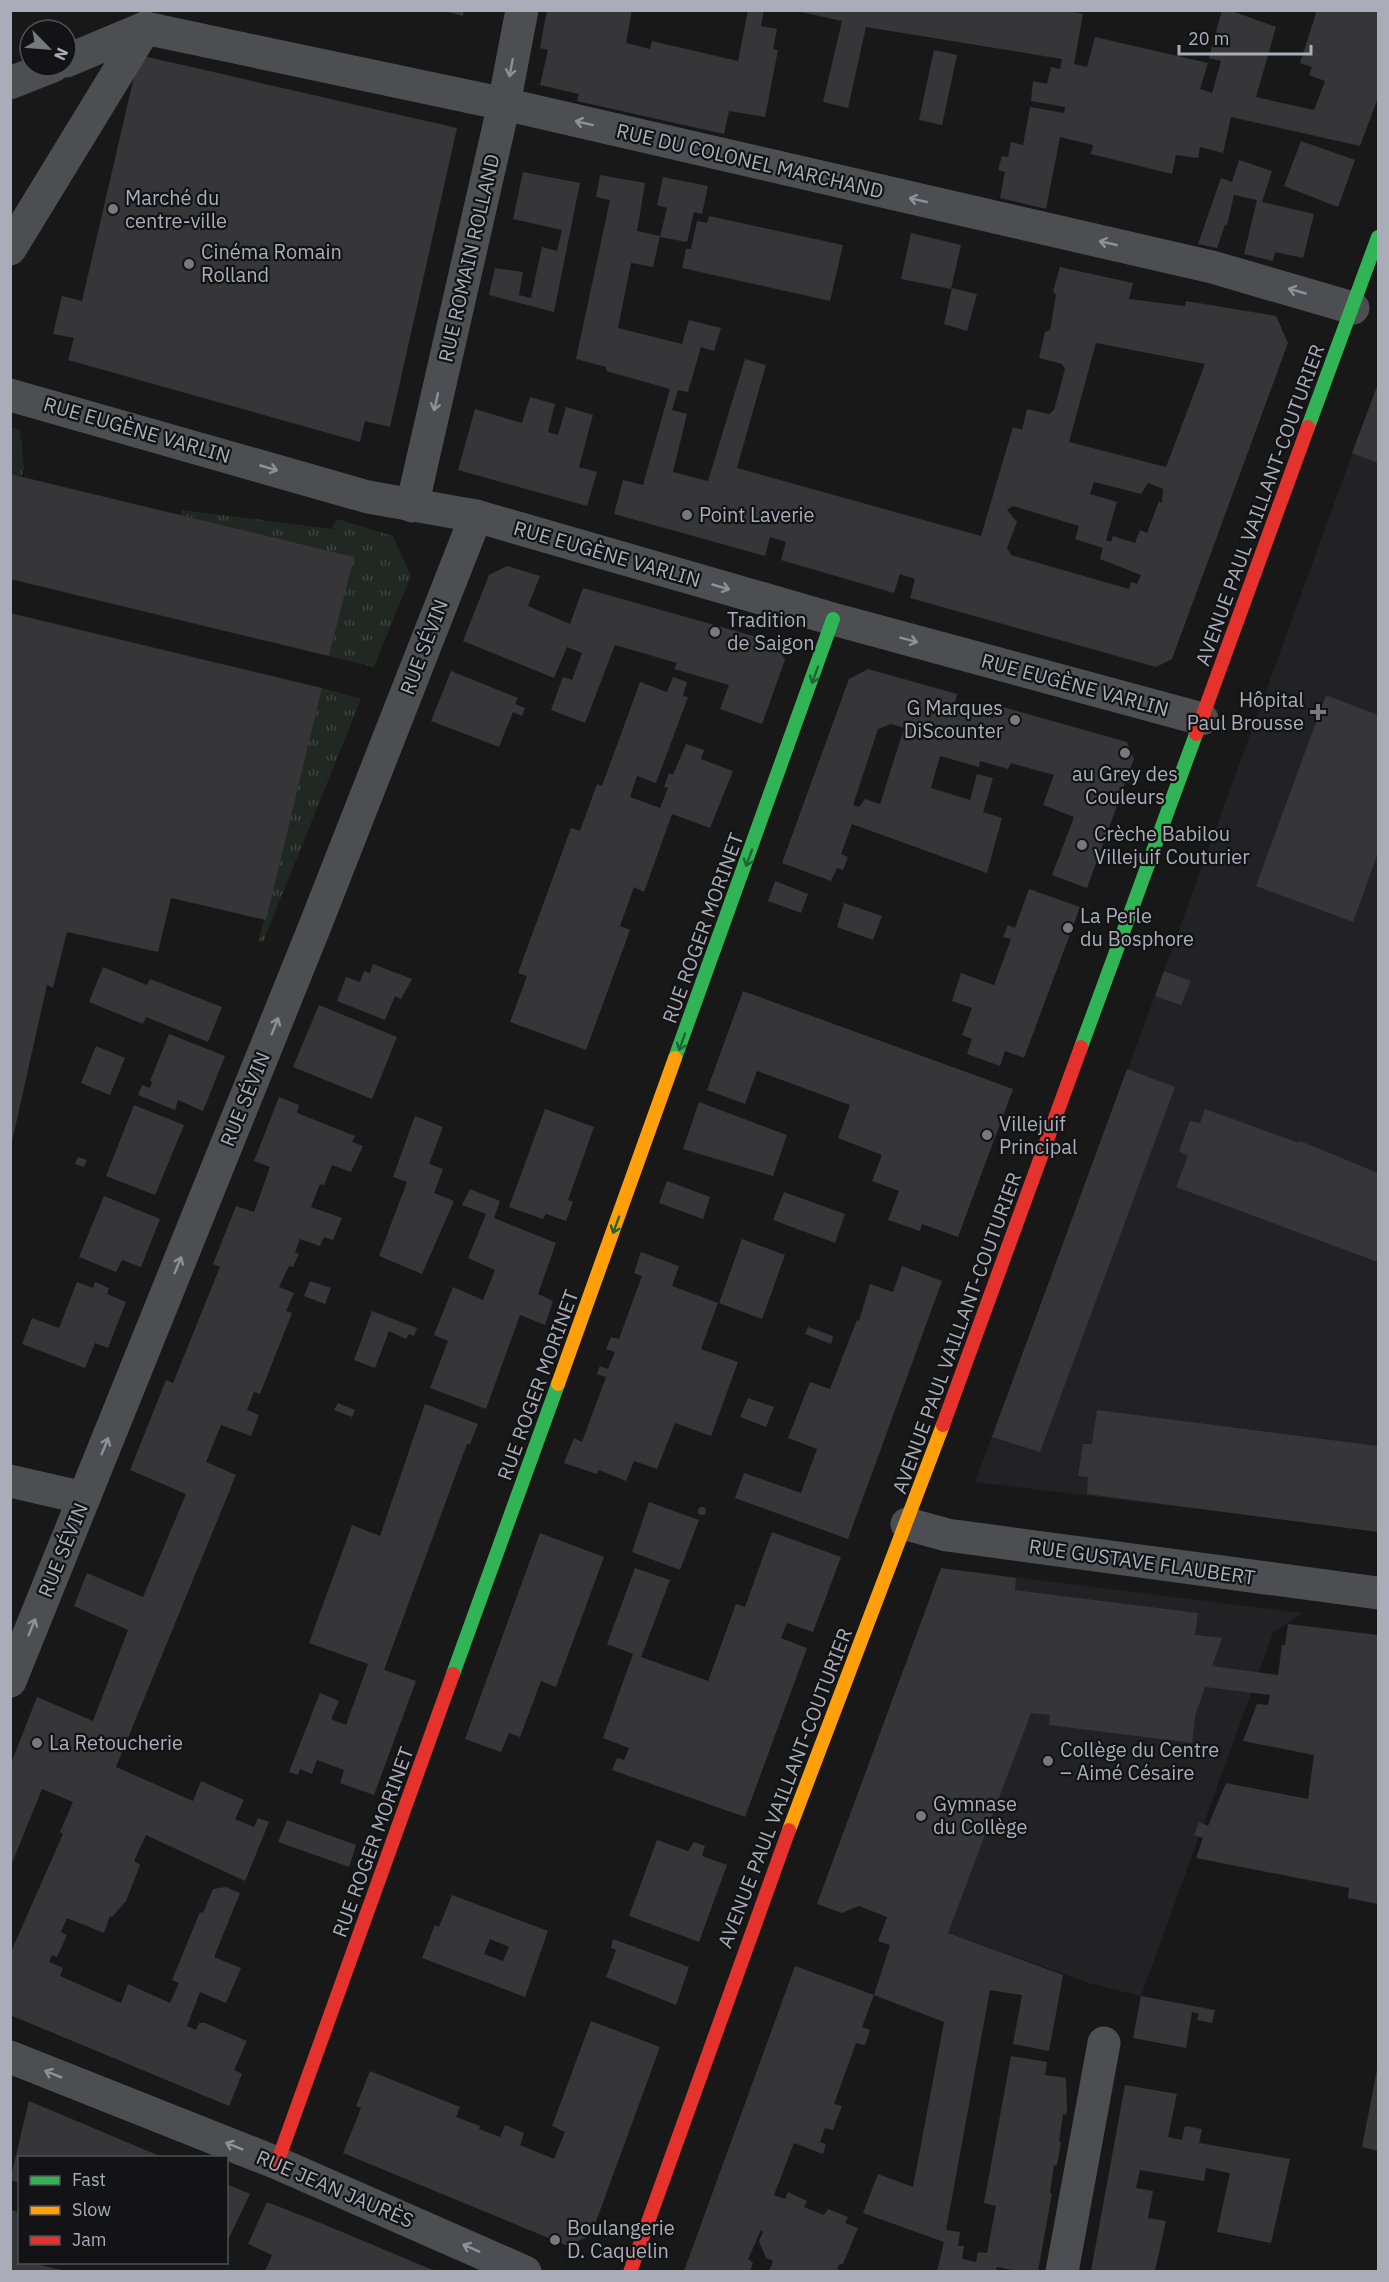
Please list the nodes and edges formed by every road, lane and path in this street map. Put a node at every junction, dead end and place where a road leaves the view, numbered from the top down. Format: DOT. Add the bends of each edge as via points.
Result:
graph roads {
  1 [pos="522,10"];
  2 [pos="145,28"];
  3 [pos="78,56"];
  4 [pos="504,104"];
  5 [pos="1378,237"];
  6 [pos="10,249"];
  7 [pos="1353,308"];
  8 [pos="10,394"];
  9 [pos="412,506"];
  10 [pos="476,516"];
  11 [pos="833,619"];
  12 [pos="1202,719"];
  13 [pos="10,1481"];
  14 [pos="84,1498"];
  15 [pos="907,1524"];
  16 [pos="1378,1593"];
  17 [pos="10,1681"];
  18 [pos="1104,2043"];
  19 [pos="10,2057"];
  20 [pos="277,2163"];
  21 [pos="525,2271"];
  22 [pos="630,2271"];
  23 [pos="1062,2271"];
  1 -- 4 [label="street, RUE ROMAIN ROLLAND, one-way"];
  2 -- 3 [label="street"];
  2 -- 4 [label="street, RUE DU COLONEL MARCHAND"];
  2 -- 6 [label="street"];
  7 -- 4 [label="street, RUE DU COLONEL MARCHAND, one-way" via="1212,267"];
  4 -- 9 [label="street, RUE ROMAIN ROLLAND, one-way"];
  5 -- 7 [label="main road, AVENUE PAUL VAILLANT-COUTURIER"];
  7 -- 12 [label="main road, AVENUE PAUL VAILLANT-COUTURIER"];
  8 -- 9 [label="street, RUE EUGÈNE VARLIN, one-way" via="368,497"];
  9 -- 10 [label="street, RUE EUGÈNE VARLIN"];
  10 -- 11 [label="street, RUE EUGÈNE VARLIN, one-way"];
  14 -- 10 [label="street, RUE SÉVIN, one-way"];
  11 -- 12 [label="street, RUE EUGÈNE VARLIN, one-way"];
  11 -- 20 [label="main road, RUE ROGER MORINET, one-way"];
  12 -- 15 [label="main road, AVENUE PAUL VAILLANT-COUTURIER"];
  13 -- 14 [label="street"];
  17 -- 14 [label="street, RUE SÉVIN, one-way"];
  15 -- 16 [label="street, RUE GUSTAVE FLAUBERT" via="947,1535"];
  15 -- 22 [label="main road, AVENUE PAUL VAILLANT-COUTURIER" via="814,1759"];
  18 -- 23 [label="street"];
  20 -- 19 [label="street, RUE JEAN JAURÈS, one-way"];
  21 -- 20 [label="street, RUE JEAN JAURÈS, one-way"];
}
